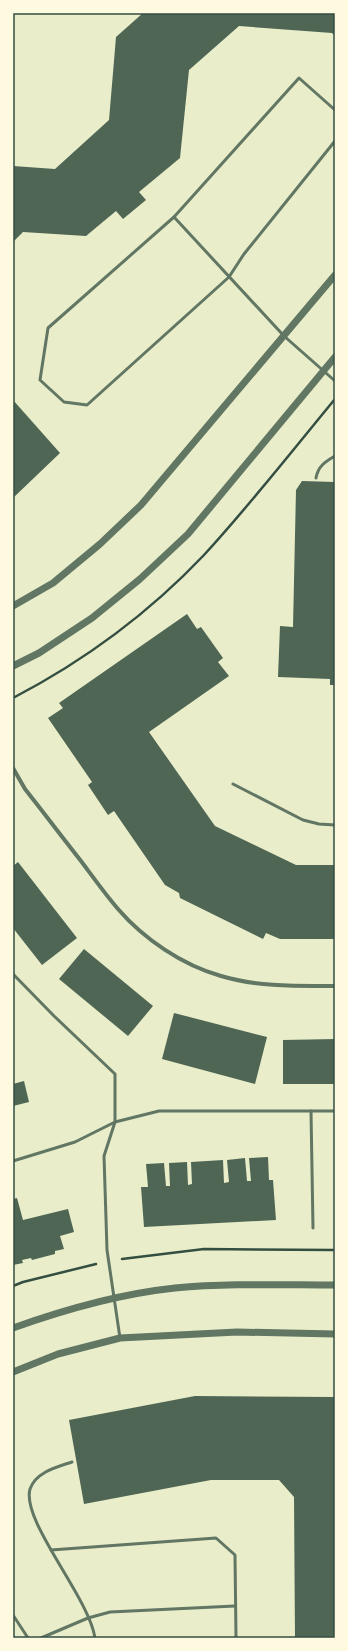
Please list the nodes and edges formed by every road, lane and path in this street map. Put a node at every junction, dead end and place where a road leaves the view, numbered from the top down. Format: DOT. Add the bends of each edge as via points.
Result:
graph roads {
  1 [pos="335,110"];
  2 [pos="335,141"];
  3 [pos="174,217"];
  4 [pos="335,276"];
  5 [pos="229,277"];
  6 [pos="284,336"];
  7 [pos="335,357"];
  8 [pos="323,371"];
  9 [pos="335,381"];
  10 [pos="335,456"];
  11 [pos="316,478"];
  12 [pos="13,606"];
  13 [pos="13,666"];
  14 [pos="13,768"];
  15 [pos="233,784"];
  16 [pos="335,826"];
  17 [pos="13,974"];
  18 [pos="335,986"];
  19 [pos="311,1111"];
  20 [pos="335,1111"];
  21 [pos="115,1122"];
  22 [pos="13,1161"];
  23 [pos="313,1228"];
  24 [pos="335,1250"];
  25 [pos="108,1262"];
  26 [pos="335,1285"];
  27 [pos="13,1286"];
  28 [pos="113,1298"];
  29 [pos="13,1328"];
  30 [pos="335,1334"];
  31 [pos="120,1338"];
  32 [pos="13,1372"];
  33 [pos="72,1462"];
  34 [pos="51,1550"];
  35 [pos="235,1606"];
  36 [pos="13,1615"];
  37 [pos="88,1618"];
  38 [pos="28,1638"];
  39 [pos="41,1638"];
  40 [pos="95,1638"];
  41 [pos="236,1638"];
  1 -- 3 [label="lane" via="299,78"];
  2 -- 5 [label="lane" via="244,254"];
  3 -- 5 [label="lane"];
  3 -- 5 [label="lane" via="48,328 40,380 64,402 87,405"];
  4 -- 6 [label="street"];
  5 -- 6 [label="lane"];
  6 -- 8 [label="lane"];
  6 -- 12 [label="street" via="141,505 53,583"];
  7 -- 8 [label="street"];
  8 -- 9 [label="lane"];
  8 -- 13 [label="street" via="188,534 140,579 92,618 39,654"];
  10 -- 11 [label="lane" via="317,471"];
  14 -- 18 [label="street" via="25,789 118,910 164,950 191,965 246,982 281,986"];
  15 -- 16 [label="lane" via="303,820"];
  17 -- 21 [label="lane" via="115,1074"];
  19 -- 20 [label="lane"];
  19 -- 21 [label="lane" via="160,1111"];
  19 -- 23 [label="lane"];
  21 -- 22 [label="lane" via="75,1142"];
  21 -- 25 [label="lane" via="104,1156"];
  24 -- 25 [label="path" via="204,1249"];
  25 -- 27 [label="path"];
  25 -- 28 [label="lane"];
  26 -- 28 [label="street" via="231,1285"];
  28 -- 29 [label="street" via="67,1309"];
  28 -- 31 [label="lane"];
  30 -- 31 [label="street" via="237,1332"];
  31 -- 32 [label="street" via="58,1354"];
  33 -- 34 [label="lane" via="49,1469 39,1476 30,1488 29,1502 33,1514"];
  34 -- 35 [label="lane" via="216,1538 235,1555"];
  34 -- 37 [label="lane" via="81,1600"];
  35 -- 37 [label="lane" via="110,1612"];
  35 -- 41 [label="lane"];
  36 -- 38 [label="lane"];
  37 -- 39 [label="lane"];
  37 -- 40 [label="lane"];
}
